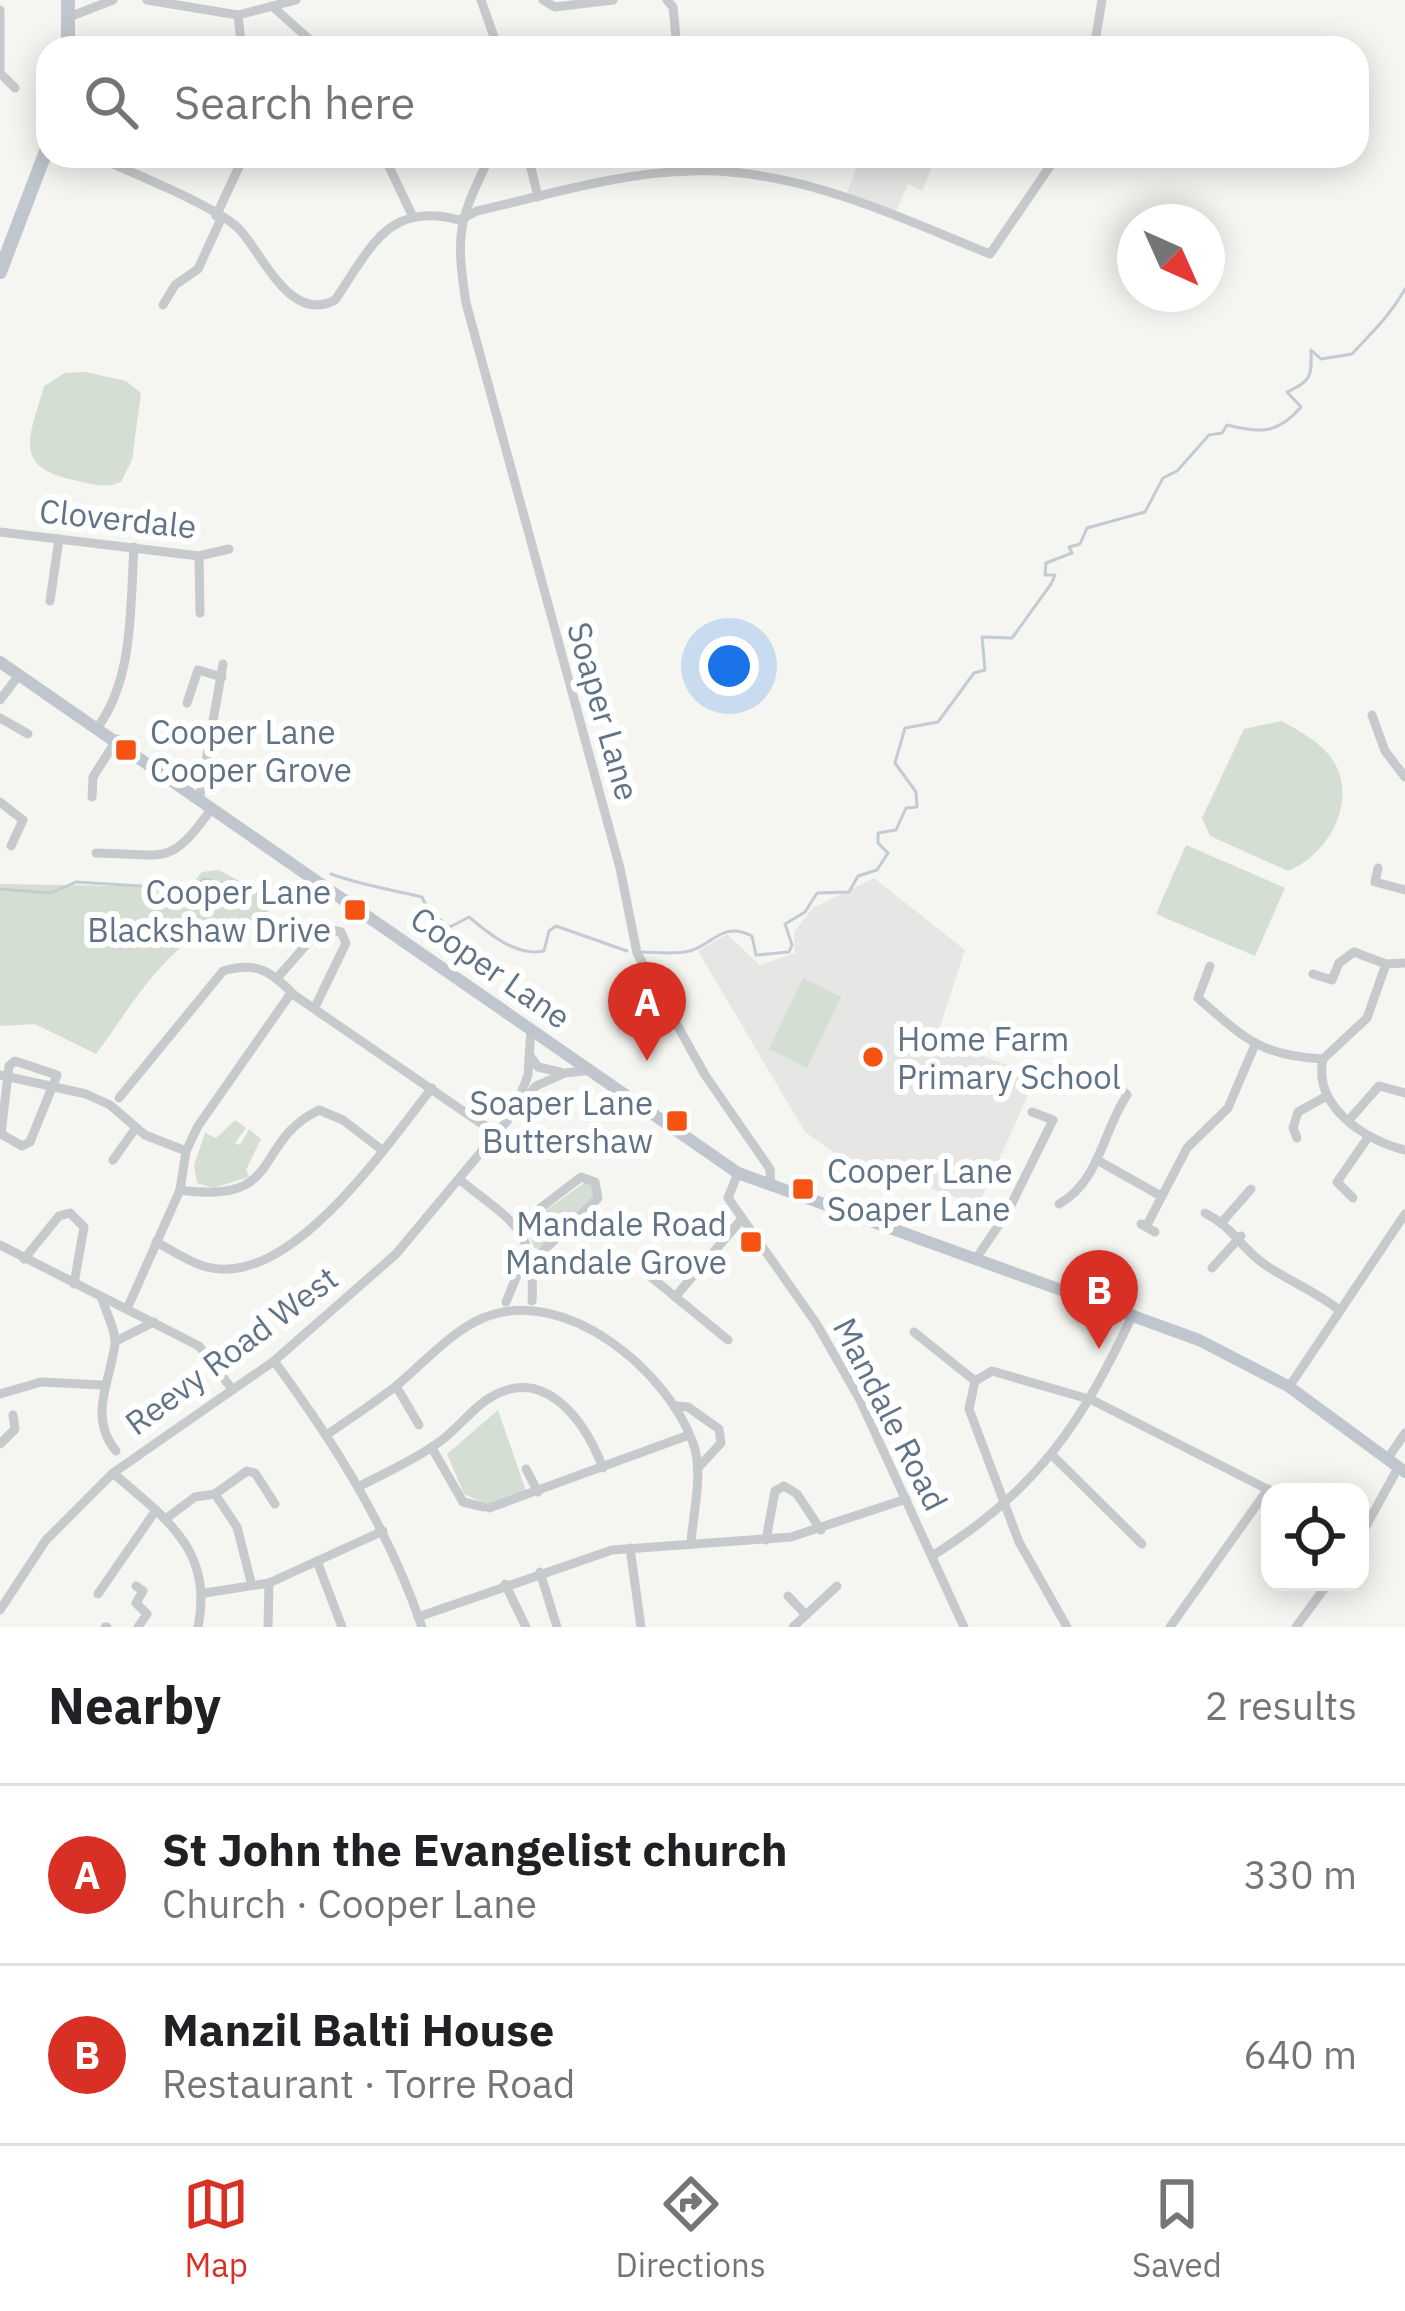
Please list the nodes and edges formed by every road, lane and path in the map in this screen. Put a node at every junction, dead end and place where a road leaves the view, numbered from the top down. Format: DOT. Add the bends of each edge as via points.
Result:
graph roads {
  1 [pos="68,0"];
  2 [pos="113,0"];
  3 [pos="148,0"];
  4 [pos="296,0"];
  5 [pos="481,0"];
  6 [pos="543,0"];
  7 [pos="613,0"];
  8 [pos="667,0"];
  9 [pos="1102,0"];
  10 [pos="272,6"];
  11 [pos="0,10"];
  12 [pos="238,15"];
  13 [pos="69,17"];
  14 [pos="68,36"];
  15 [pos="240,36"];
  16 [pos="306,36"];
  17 [pos="494,36"];
  18 [pos="676,36"];
  19 [pos="1096,36"];
  20 [pos="6,85"];
  21 [pos="40,168"];
  22 [pos="121,168"];
  23 [pos="131,168"];
  24 [pos="239,168"];
  25 [pos="390,168"];
  26 [pos="484,168"];
  27 [pos="531,168"];
  28 [pos="1049,168"];
  29 [pos="130,172"];
  30 [pos="538,197"];
  31 [pos="412,215"];
  32 [pos="219,218"];
  33 [pos="459,220"];
  34 [pos="0,272"];
  35 [pos="163,304"];
  36 [pos="0,532"];
  37 [pos="59,539"];
  38 [pos="134,547"];
  39 [pos="230,549"];
  40 [pos="200,556"];
  41 [pos="50,601"];
  42 [pos="200,613"];
  43 [pos="0,662"];
  44 [pos="224,664"];
  45 [pos="19,675"];
  46 [pos="222,677"];
  47 [pos="0,700"];
  48 [pos="187,703"];
  49 [pos="1372,715"];
  50 [pos="0,718"];
  51 [pos="195,719"];
  52 [pos="212,724"];
  53 [pos="98,727"];
  54 [pos="28,734"];
  55 [pos="117,739"];
  56 [pos="1405,777"];
  57 [pos="200,795"];
  58 [pos="92,797"];
  59 [pos="0,802"];
  60 [pos="214,806"];
  61 [pos="11,846"];
  62 [pos="96,853"];
  63 [pos="1378,868"];
  64 [pos="1405,890"];
  65 [pos="1405,963"];
  66 [pos="1386,964"];
  67 [pos="1210,966"];
  68 [pos="1313,974"];
  69 [pos="278,976"];
  70 [pos="291,993"];
  71 [pos="316,1005"];
  72 [pos="531,1028"];
  73 [pos="1254,1047"];
  74 [pos="530,1056"];
  75 [pos="1323,1059"];
  76 [pos="592,1070"];
  77 [pos="565,1072"];
  78 [pos="3,1076"];
  79 [pos="1116,1084"];
  80 [pos="52,1087"];
  81 [pos="432,1088"];
  82 [pos="1405,1093"];
  83 [pos="1325,1097"];
  84 [pos="118,1098"];
  85 [pos="517,1104"];
  86 [pos="1032,1112"];
  87 [pos="1349,1120"];
  88 [pos="136,1129"];
  89 [pos="495,1132"];
  90 [pos="1369,1136"];
  91 [pos="1297,1138"];
  92 [pos="382,1150"];
  93 [pos="1405,1150"];
  94 [pos="186,1151"];
  95 [pos="112,1160"];
  96 [pos="1097,1160"];
  97 [pos="738,1173"];
  98 [pos="460,1180"];
  99 [pos="771,1187"];
  100 [pos="1251,1189"];
  101 [pos="180,1190"];
  102 [pos="1161,1196"];
  103 [pos="1353,1198"];
  104 [pos="1082,1208"];
  105 [pos="1205,1213"];
  106 [pos="1405,1214"];
  107 [pos="741,1220"];
  108 [pos="1222,1222"];
  109 [pos="518,1226"];
  110 [pos="1148,1226"];
  111 [pos="1241,1236"];
  112 [pos="156,1242"];
  113 [pos="0,1245"];
  114 [pos="977,1257"];
  115 [pos="24,1259"];
  116 [pos="534,1260"];
  117 [pos="1212,1268"];
  118 [pos="645,1272"];
  119 [pos="518,1273"];
  120 [pos="74,1284"];
  121 [pos="513,1288"];
  122 [pos="675,1297"];
  123 [pos="102,1298"];
  124 [pos="506,1302"];
  125 [pos="128,1309"];
  126 [pos="1339,1310"];
  127 [pos="1133,1313"];
  128 [pos="155,1322"];
  129 [pos="914,1332"];
  130 [pos="728,1340"];
  131 [pos="116,1341"];
  132 [pos="274,1361"];
  133 [pos="975,1381"];
  134 [pos="102,1384"];
  135 [pos="395,1386"];
  136 [pos="1289,1387"];
  137 [pos="232,1389"];
  138 [pos="0,1394"];
  139 [pos="1092,1400"];
  140 [pos="677,1406"];
  141 [pos="13,1415"];
  142 [pos="419,1425"];
  143 [pos="1405,1432"];
  144 [pos="328,1434"];
  145 [pos="689,1435"];
  146 [pos="0,1444"];
  147 [pos="432,1448"];
  148 [pos="116,1451"];
  149 [pos="1053,1456"];
  150 [pos="1397,1465"];
  151 [pos="603,1468"];
  152 [pos="526,1469"];
  153 [pos="697,1469"];
  154 [pos="113,1473"];
  155 [pos="360,1486"];
  156 [pos="1261,1486"];
  157 [pos="538,1492"];
  158 [pos="215,1493"];
  159 [pos="906,1499"];
  160 [pos="1261,1503"];
  161 [pos="275,1504"];
  162 [pos="1006,1504"];
  163 [pos="482,1507"];
  164 [pos="157,1510"];
  165 [pos="168,1517"];
  166 [pos="1369,1519"];
  167 [pos="466,1522"];
  168 [pos="383,1531"];
  169 [pos="820,1531"];
  170 [pos="766,1540"];
  171 [pos="691,1543"];
  172 [pos="1142,1544"];
  173 [pos="630,1548"];
  174 [pos="932,1556"];
  175 [pos="317,1561"];
  176 [pos="540,1573"];
  177 [pos="251,1582"];
  178 [pos="268,1582"];
  179 [pos="506,1584"];
  180 [pos="136,1586"];
  181 [pos="837,1586"];
  182 [pos="1322,1591"];
  183 [pos="205,1593"];
  184 [pos="98,1594"];
  185 [pos="788,1596"];
  186 [pos="0,1610"];
  187 [pos="161,1612"];
  188 [pos="148,1614"];
  189 [pos="806,1615"];
  190 [pos="420,1622"];
  191 [pos="138,1627"];
  192 [pos="198,1627"];
  193 [pos="268,1627"];
  194 [pos="342,1627"];
  195 [pos="526,1627"];
  196 [pos="557,1627"];
  197 [pos="641,1627"];
  198 [pos="793,1627"];
  199 [pos="964,1627"];
  200 [pos="1067,1627"];
  201 [pos="1170,1627"];
  202 [pos="1296,1627"];
  1 -- 13 [label="highway"];
  2 -- 13 [label="street"];
  3 -- 12 [label="street"];
  4 -- 10 [label="street"];
  5 -- 17 [label="street"];
  6 -- 7 [label="street" via="555,7"];
  8 -- 18 [label="street"];
  9 -- 19 [label="street"];
  10 -- 12 [label="street"];
  10 -- 16 [label="street"];
  11 -- 20 [label="street"];
  12 -- 15 [label="street"];
  13 -- 14 [label="highway"];
  21 -- 34 [label="highway"];
  22 -- 29 [label="street"];
  23 -- 29 [label="street"];
  24 -- 32 [label="street"];
  25 -- 31 [label="street"];
  26 -- 33 [label="street"];
  27 -- 30 [label="street"];
  28 -- 30 [label="street" via="990,254 785,179 691,171"];
  29 -- 32 [label="street"];
  30 -- 33 [label="street"];
  31 -- 32 [label="street" via="379,236 327,304 279,286 239,229"];
  31 -- 33 [label="street"];
  32 -- 35 [label="street" via="198,269"];
  33 -- 99 [label="street, Soaper Lane" via="476,351 637,953 705,1076 770,1169"];
  36 -- 37 [label="street, Cloverdale"];
  37 -- 38 [label="street, Cloverdale"];
  37 -- 41 [label="street"];
  38 -- 40 [label="street, Cloverdale"];
  38 -- 53 [label="street" via="116,701"];
  39 -- 40 [label="street, Cloverdale"];
  40 -- 42 [label="street"];
  43 -- 45 [label="main road, Cooper Lane"];
  44 -- 46 [label="street"];
  45 -- 47 [label="street"];
  45 -- 53 [label="main road, Cooper Lane"];
  46 -- 48 [label="street" via="199,670"];
  46 -- 52 [label="street"];
  49 -- 56 [label="street"];
  50 -- 54 [label="street"];
  51 -- 52 [label="street"];
  52 -- 57 [label="street"];
  53 -- 55 [label="main road, Cooper Lane"];
  55 -- 57 [label="main road, Cooper Lane"];
  55 -- 58 [label="street" via="93,777"];
  57 -- 60 [label="main road, Cooper Lane"];
  59 -- 61 [label="street" via="23,820"];
  60 -- 62 [label="street" via="171,854"];
  60 -- 72 [label="main road, Cooper Lane"];
  63 -- 64 [label="street" via="1375,882"];
  65 -- 66 [label="street"];
  66 -- 68 [label="street" via="1354,952 1332,980"];
  66 -- 75 [label="street" via="1367,1018"];
  67 -- 73 [label="street" via="1193,1000"];
  69 -- 70 [label="street"];
  69 -- 71 [label="street" via="321,928 341,932 346,943"];
  69 -- 84 [label="street" via="245,964 223,971"];
  70 -- 71 [label="street"];
  70 -- 94 [label="street"];
  71 -- 81 [label="street"];
  72 -- 74 [label="street"];
  72 -- 76 [label="main road, Cooper Lane"];
  73 -- 75 [label="street"];
  73 -- 102 [label="street" via="1228,1108 1187,1148"];
  74 -- 77 [label="street" via="538,1067"];
  74 -- 85 [label="street"];
  75 -- 83 [label="street" via="1318,1079"];
  76 -- 77 [label="street"];
  76 -- 97 [label="main road, Cooper Lane"];
  77 -- 85 [label="street"];
  78 -- 80 [label="street"];
  78 -- 80 [label="street" via="14,1061 52,1070"];
  78 -- 80 [label="street" via="1,1134 13,1144 30,1142"];
  79 -- 96 [label="street" via="1126,1095"];
  80 -- 88 [label="street" via="110,1105"];
  81 -- 89 [label="street"];
  81 -- 92 [label="street"];
  82 -- 87 [label="street" via="1379,1086"];
  83 -- 87 [label="street"];
  83 -- 91 [label="street" via="1298,1112"];
  85 -- 89 [label="street, Reevy Road West"];
  86 -- 114 [label="street" via="1055,1116"];
  87 -- 90 [label="street"];
  88 -- 94 [label="street"];
  88 -- 95 [label="street"];
  89 -- 98 [label="street, Reevy Road West"];
  90 -- 93 [label="street"];
  90 -- 103 [label="street" via="1333,1184"];
  92 -- 101 [label="street" via="320,1110 299,1119 241,1190"];
  92 -- 112 [label="street" via="334,1206 252,1265 208,1268"];
  94 -- 101 [label="street"];
  96 -- 102 [label="street"];
  96 -- 104 [label="street" via="1064,1201"];
  97 -- 99 [label="main road, Cooper Lane"];
  97 -- 107 [label="street" via="728,1198"];
  98 -- 109 [label="street"];
  98 -- 132 [label="street, Reevy Road West" via="396,1254"];
  99 -- 114 [label="main road, Cooper Lane"];
  100 -- 108 [label="street"];
  101 -- 112 [label="street"];
  102 -- 110 [label="street"];
  105 -- 108 [label="street"];
  106 -- 126 [label="street"];
  107 -- 122 [label="street"];
  107 -- 159 [label="street, Mandale Road" via="816,1323"];
  108 -- 111 [label="street"];
  109 -- 116 [label="street"];
  109 -- 116 [label="street" via="581,1177 596,1181 598,1198"];
  111 -- 117 [label="street"];
  111 -- 126 [label="street" via="1268,1267"];
  112 -- 125 [label="street"];
  113 -- 115 [label="street"];
  114 -- 127 [label="main road, Cooper Lane"];
  115 -- 120 [label="street"];
  115 -- 120 [label="street" via="70,1213 84,1227"];
  116 -- 121 [label="street" via="532,1297"];
  118 -- 122 [label="street"];
  119 -- 121 [label="street"];
  120 -- 123 [label="street"];
  121 -- 124 [label="street"];
  122 -- 130 [label="street"];
  123 -- 125 [label="street"];
  123 -- 131 [label="street"];
  125 -- 128 [label="street"];
  126 -- 136 [label="street"];
  127 -- 136 [label="main road, Cooper Lane"];
  127 -- 139 [label="street"];
  128 -- 131 [label="street"];
  128 -- 137 [label="street" via="200,1346"];
  129 -- 133 [label="street"];
  131 -- 134 [label="street"];
  132 -- 137 [label="street, Reevy Road West"];
  132 -- 144 [label="street"];
  133 -- 139 [label="street" via="992,1371"];
  133 -- 162 [label="street" via="969,1409"];
  134 -- 138 [label="street" via="41,1382"];
  134 -- 148 [label="street" via="102,1435"];
  135 -- 140 [label="street" via="484,1317 539,1311 579,1322"];
  135 -- 142 [label="street"];
  135 -- 144 [label="street"];
  136 -- 150 [label="main road, Cooper Lane"];
  137 -- 154 [label="street, Reevy Road West"];
  139 -- 149 [label="street"];
  139 -- 156 [label="street"];
  140 -- 145 [label="street"];
  140 -- 153 [label="street" via="719,1429 721,1443"];
  141 -- 146 [label="street" via="15,1429"];
  143 -- 150 [label="street"];
  144 -- 155 [label="street"];
  145 -- 151 [label="street"];
  145 -- 153 [label="street"];
  147 -- 151 [label="street" via="486,1400 511,1390 548,1394 576,1411"];
  147 -- 155 [label="street"];
  147 -- 163 [label="street" via="448,1483"];
  149 -- 162 [label="street"];
  149 -- 172 [label="street"];
  150 -- 166 [label="street"];
  151 -- 157 [label="street"];
  152 -- 157 [label="street"];
  153 -- 171 [label="street"];
  154 -- 164 [label="street"];
  154 -- 186 [label="street, Reevy Road West" via="46,1540"];
  155 -- 168 [label="street"];
  157 -- 163 [label="street"];
  158 -- 161 [label="street" via="255,1473"];
  158 -- 165 [label="street"];
  158 -- 177 [label="street" via="242,1524"];
  159 -- 169 [label="street"];
  159 -- 174 [label="street, Mandale Road"];
  160 -- 201 [label="street"];
  162 -- 174 [label="street"];
  162 -- 200 [label="street"];
  163 -- 167 [label="street"];
  164 -- 165 [label="street"];
  164 -- 184 [label="street"];
  165 -- 183 [label="street"];
  168 -- 175 [label="street"];
  168 -- 190 [label="street"];
  169 -- 170 [label="street"];
  169 -- 170 [label="street" via="784,1486 775,1491"];
  170 -- 171 [label="street"];
  171 -- 173 [label="street"];
  173 -- 176 [label="street"];
  173 -- 197 [label="street"];
  174 -- 199 [label="street, Mandale Road"];
  175 -- 178 [label="street"];
  175 -- 194 [label="street"];
  176 -- 179 [label="street"];
  176 -- 196 [label="street"];
  177 -- 178 [label="street"];
  177 -- 183 [label="street"];
  178 -- 193 [label="street"];
  179 -- 190 [label="street"];
  179 -- 195 [label="street"];
  180 -- 188 [label="street" via="143,1591 136,1603"];
  181 -- 189 [label="street"];
  182 -- 202 [label="street"];
  183 -- 192 [label="street"];
  185 -- 189 [label="street"];
  187 -- 188 [label="street"];
  188 -- 191 [label="street"];
  189 -- 198 [label="street"];
}
